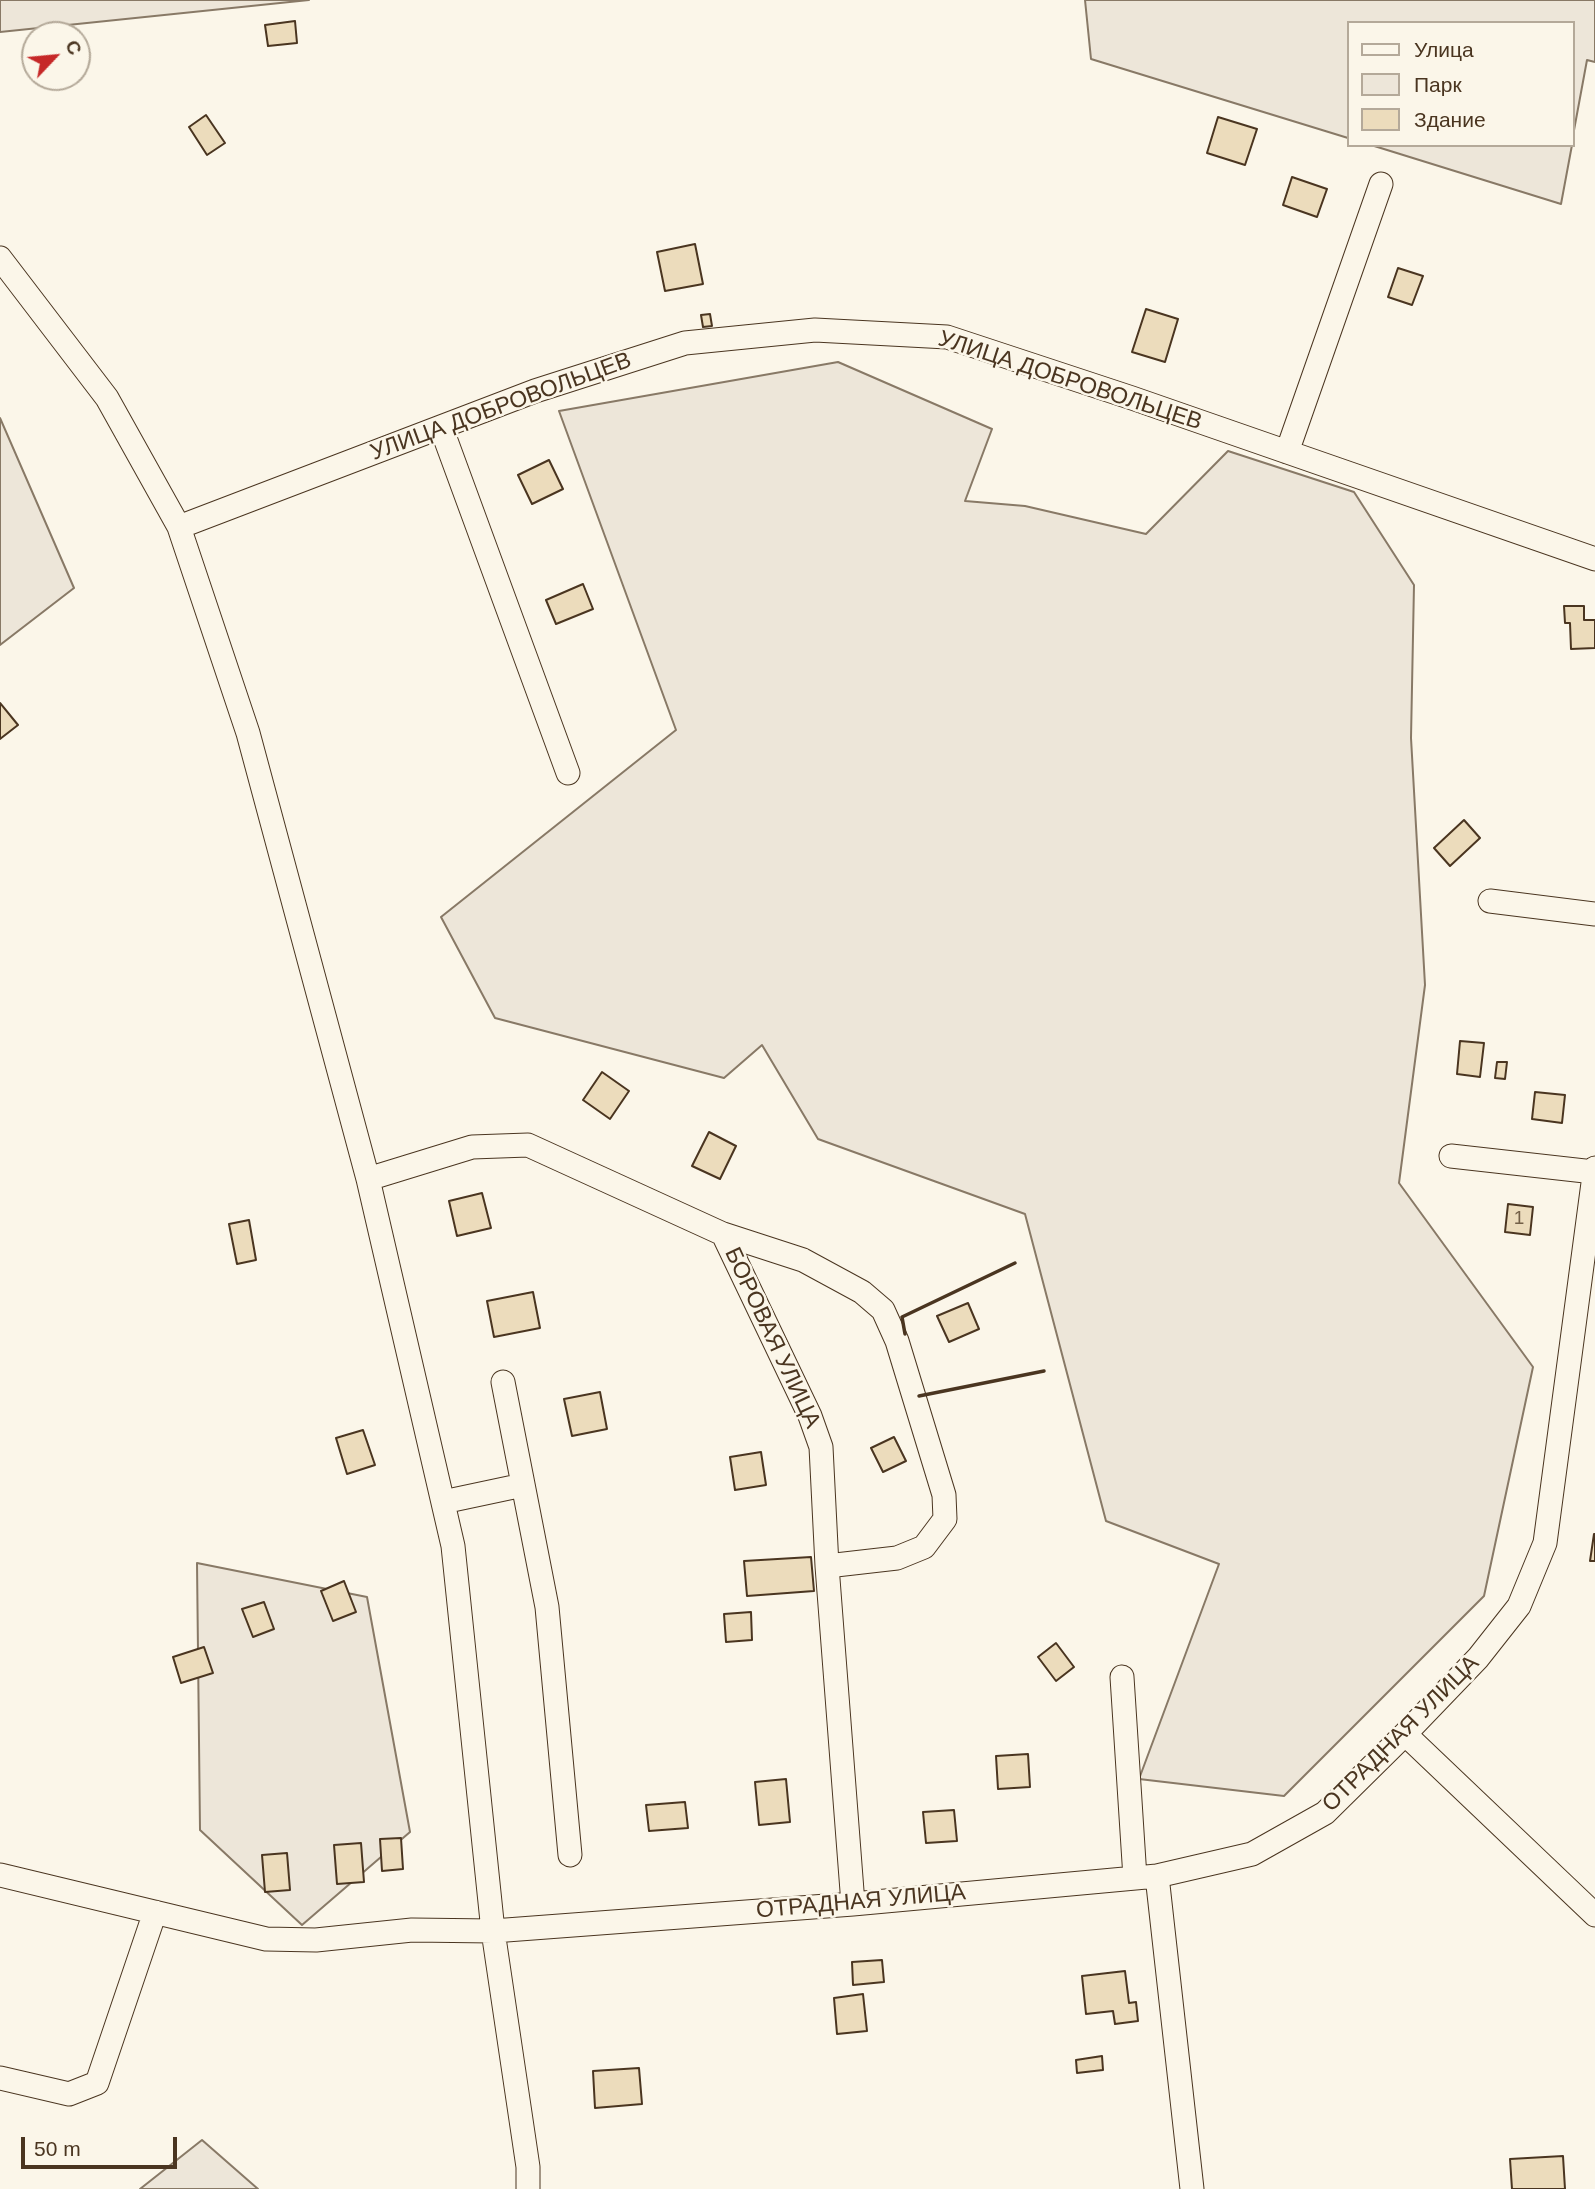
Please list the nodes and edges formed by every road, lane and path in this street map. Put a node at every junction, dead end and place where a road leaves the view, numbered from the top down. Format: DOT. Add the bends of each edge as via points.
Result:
graph roads {
  1 [pos="1381,184"];
  2 [pos="0,258"];
  3 [pos="441,427"];
  4 [pos="1287,452"];
  5 [pos="178,527"];
  6 [pos="1595,559"];
  7 [pos="568,773"];
  8 [pos="1490,901"];
  9 [pos="1595,914"];
  10 [pos="1451,1157"];
  11 [pos="1595,1170"];
  12 [pos="368,1179"];
  13 [pos="723,1234"];
  14 [pos="503,1382"];
  15 [pos="523,1485"];
  16 [pos="443,1502"];
  17 [pos="827,1566"];
  18 [pos="1122,1677"];
  19 [pos="1405,1734"];
  20 [pos="570,1854"];
  21 [pos="0,1875"];
  22 [pos="1146,1877"];
  23 [pos="853,1904"];
  24 [pos="155,1912"];
  25 [pos="1595,1915"];
  26 [pos="493,1931"];
  27 [pos="0,2077"];
  28 [pos="528,2189"];
  29 [pos="1192,2189"];
  1 -- 4 [label="street"];
  2 -- 5 [label="street" via="107,398"];
  3 -- 4 [label="street, УЛИЦА ДОБРОВОЛЬЦЕВ" via="685,342 815,330 947,337"];
  3 -- 5 [label="street, УЛИЦА ДОБРОВОЛЬЦЕВ"];
  3 -- 7 [label="street"];
  4 -- 6 [label="street, УЛИЦА ДОБРОВОЛЬЦЕВ"];
  5 -- 12 [label="street" via="247,733"];
  8 -- 9 [label="street"];
  10 -- 11 [label="street"];
  11 -- 19 [label="street, ОТРАДНАЯ УЛИЦА" via="1545,1543 1519,1606 1478,1658"];
  12 -- 13 [label="street, БОРОВАЯ УЛИЦА" via="472,1147 528,1145"];
  12 -- 16 [label="street"];
  13 -- 17 [label="street, БОРОВАЯ УЛИЦА" via="821,1447"];
  13 -- 17 [label="street" via="803,1260 862,1292 883,1310 897,1340 944,1495 945,1519 924,1547 897,1558"];
  14 -- 15 [label="street"];
  15 -- 16 [label="street"];
  15 -- 20 [label="street" via="548,1607"];
  16 -- 26 [label="street" via="453,1546"];
  17 -- 23 [label="street, БОРОВАЯ УЛИЦА"];
  18 -- 22 [label="street"];
  19 -- 22 [label="street, ОТРАДНАЯ УЛИЦА" via="1325,1813 1252,1854"];
  19 -- 25 [label="street"];
  21 -- 24 [label="street, ОТРАДНАЯ УЛИЦА"];
  22 -- 23 [label="street, ОТРАДНАЯ УЛИЦА"];
  22 -- 29 [label="street"];
  23 -- 26 [label="street, ОТРАДНАЯ УЛИЦА"];
  24 -- 26 [label="street, ОТРАДНАЯ УЛИЦА" via="266,1939 316,1940 412,1930"];
  24 -- 27 [label="street" via="97,2083 69,2094"];
  26 -- 28 [label="street"];
}
